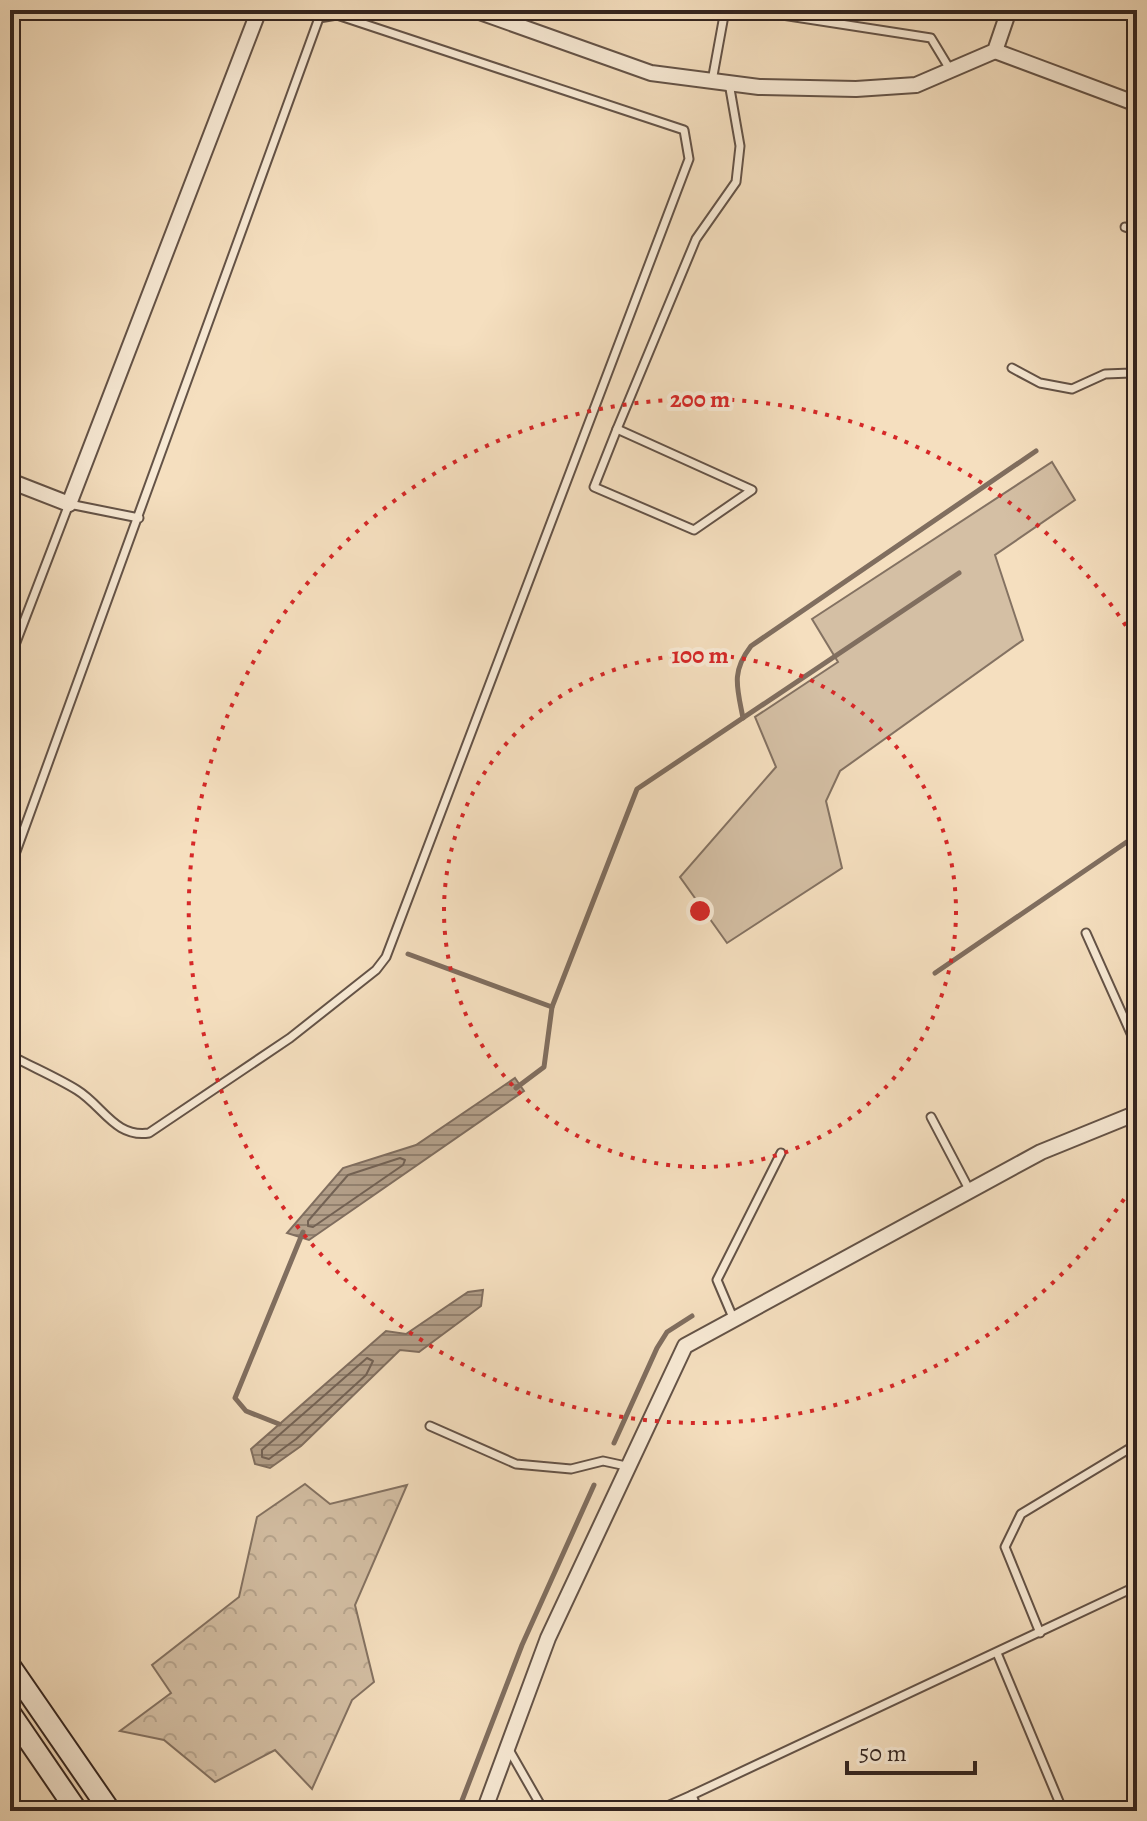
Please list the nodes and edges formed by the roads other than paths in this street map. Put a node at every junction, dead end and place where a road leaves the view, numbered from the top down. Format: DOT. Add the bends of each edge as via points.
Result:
graph roads {
  1 [pos="259,10"];
  2 [pos="474,10"];
  3 [pos="725,10"];
  4 [pos="750,10"];
  5 [pos="1009,10"];
  6 [pos="801,14"];
  7 [pos="995,51"];
  8 [pos="951,71"];
  9 [pos="712,81"];
  10 [pos="729,83"];
  11 [pos="1137,104"];
  12 [pos="1125,227"];
  13 [pos="1137,231"];
  14 [pos="1137,367"];
  15 [pos="1012,368"];
  16 [pos="617,429"];
  17 [pos="10,481"];
  18 [pos="69,504"];
  19 [pos="139,518"];
  20 [pos="10,658"];
  21 [pos="10,868"];
  22 [pos="1086,933"];
  23 [pos="1137,1047"];
  24 [pos="10,1055"];
  25 [pos="1137,1113"];
  26 [pos="931,1117"];
  27 [pos="781,1153"];
  28 [pos="970,1191"];
  29 [pos="734,1320"];
  30 [pos="430,1426"];
  31 [pos="1137,1444"];
  32 [pos="626,1466"];
  33 [pos="1137,1586"];
  34 [pos="1040,1633"];
  35 [pos="997,1653"];
  36 [pos="10,1666"];
  37 [pos="10,1713"];
  38 [pos="508,1748"];
  39 [pos="692,1795"];
  40 [pos="77,1811"];
  41 [pos="110,1811"];
  42 [pos="484,1811"];
  43 [pos="544,1811"];
  44 [pos="656,1811"];
  45 [pos="698,1811"];
  46 [pos="1063,1811"];
  1 -- 18 [label="street"];
  2 -- 9 [label="street" via="651,73"];
  3 -- 9 [label="lane"];
  4 -- 6 [label="lane"];
  5 -- 7 [label="street"];
  6 -- 8 [label="lane" via="931,38"];
  7 -- 8 [label="street"];
  7 -- 11 [label="street"];
  8 -- 10 [label="street" via="916,85 871,88"];
  9 -- 10 [label="street"];
  10 -- 16 [label="lane" via="740,146 736,182 696,239"];
  12 -- 13 [label="lane"];
  14 -- 15 [label="lane" via="1072,389 1040,383"];
  16 -- 16 [label="lane" via="725,478 752,490 694,530 594,487"];
  17 -- 18 [label="street"];
  18 -- 19 [label="lane"];
  18 -- 20 [label="lane"];
  19 -- 21 [label="lane"];
  19 -- 24 [label="lane" via="319,18 337,15 684,130 689,159 386,957 290,1038 149,1133 125,1131 80,1092"];
  22 -- 23 [label="lane"];
  25 -- 28 [label="street" via="1041,1152"];
  26 -- 28 [label="lane"];
  27 -- 29 [label="lane" via="717,1280"];
  28 -- 29 [label="street"];
  29 -- 32 [label="street" via="685,1346"];
  30 -- 32 [label="lane" via="516,1464 571,1469 603,1461"];
  31 -- 34 [label="lane" via="1021,1514 1005,1547"];
  32 -- 38 [label="street" via="548,1638"];
  33 -- 34 [label="lane"];
  34 -- 35 [label="lane"];
  35 -- 39 [label="lane"];
  35 -- 46 [label="lane"];
  36 -- 41 [label="main road"];
  37 -- 40 [label="main road"];
  38 -- 42 [label="street"];
  38 -- 43 [label="lane"];
  39 -- 44 [label="lane"];
  39 -- 45 [label="lane"];
}
